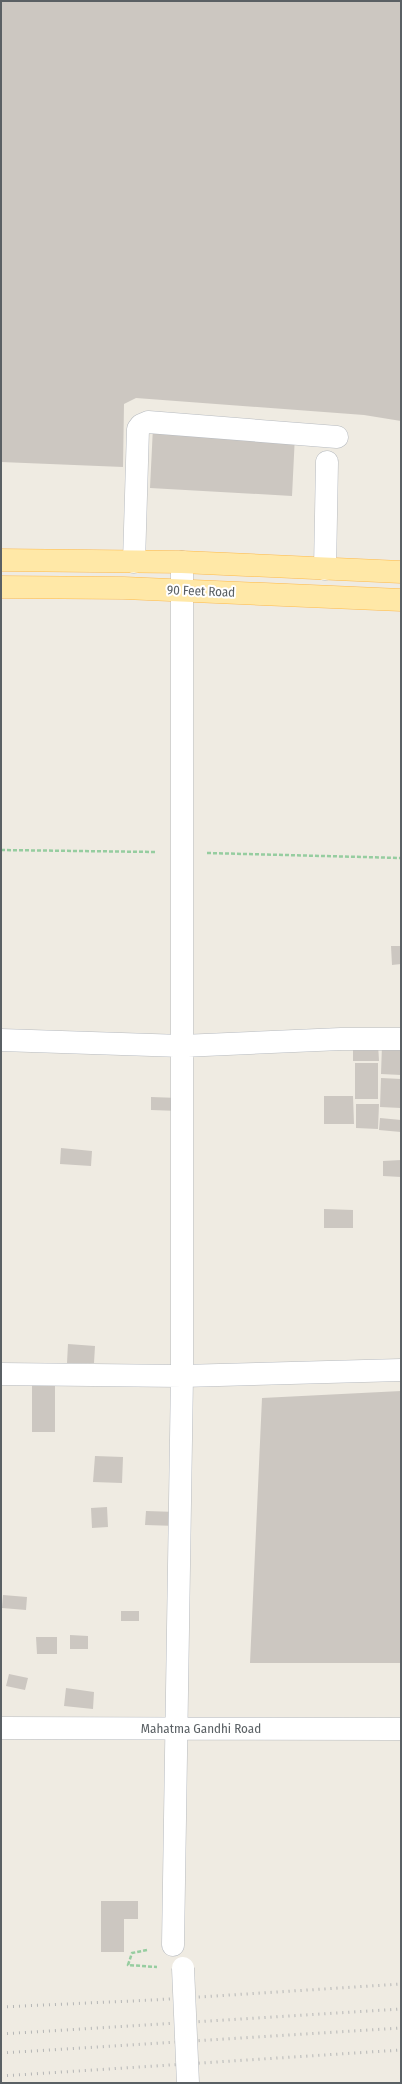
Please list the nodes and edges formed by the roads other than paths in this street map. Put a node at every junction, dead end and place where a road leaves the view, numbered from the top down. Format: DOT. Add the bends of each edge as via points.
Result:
graph roads {
  1 [pos="337,437"];
  2 [pos="327,462"];
  3 [pos="1,560"];
  4 [pos="134,562"];
  5 [pos="182,562"];
  6 [pos="324,569"];
  7 [pos="401,572"];
  8 [pos="1,587"];
  9 [pos="182,590"];
  10 [pos="401,600"];
  11 [pos="401,1039"];
  12 [pos="1,1040"];
  13 [pos="182,1046"];
  14 [pos="401,1370"];
  15 [pos="1,1374"];
  16 [pos="182,1376"];
  17 [pos="1,1728"];
  18 [pos="176,1728"];
  19 [pos="401,1729"];
  20 [pos="173,1945"];
  21 [pos="183,1968"];
  22 [pos="188,2083"];
  1 -- 4 [label="street" via="148,422 141,425 138,430"];
  2 -- 6 [label="street"];
  3 -- 4 [label="main road"];
  4 -- 5 [label="main road"];
  5 -- 6 [label="main road"];
  5 -- 9 [label="street"];
  6 -- 7 [label="main road"];
  8 -- 9 [label="main road, 90 Feet Road"];
  9 -- 10 [label="main road, 90 Feet Road"];
  9 -- 13 [label="street"];
  11 -- 13 [label="street" via="341,1038"];
  12 -- 13 [label="street"];
  13 -- 16 [label="street"];
  14 -- 16 [label="street"];
  15 -- 16 [label="street"];
  16 -- 18 [label="street"];
  17 -- 18 [label="street, Mahatma Gandhi Road"];
  18 -- 19 [label="street, Mahatma Gandhi Road"];
  18 -- 20 [label="street"];
  21 -- 22 [label="street, bridge"];
}
